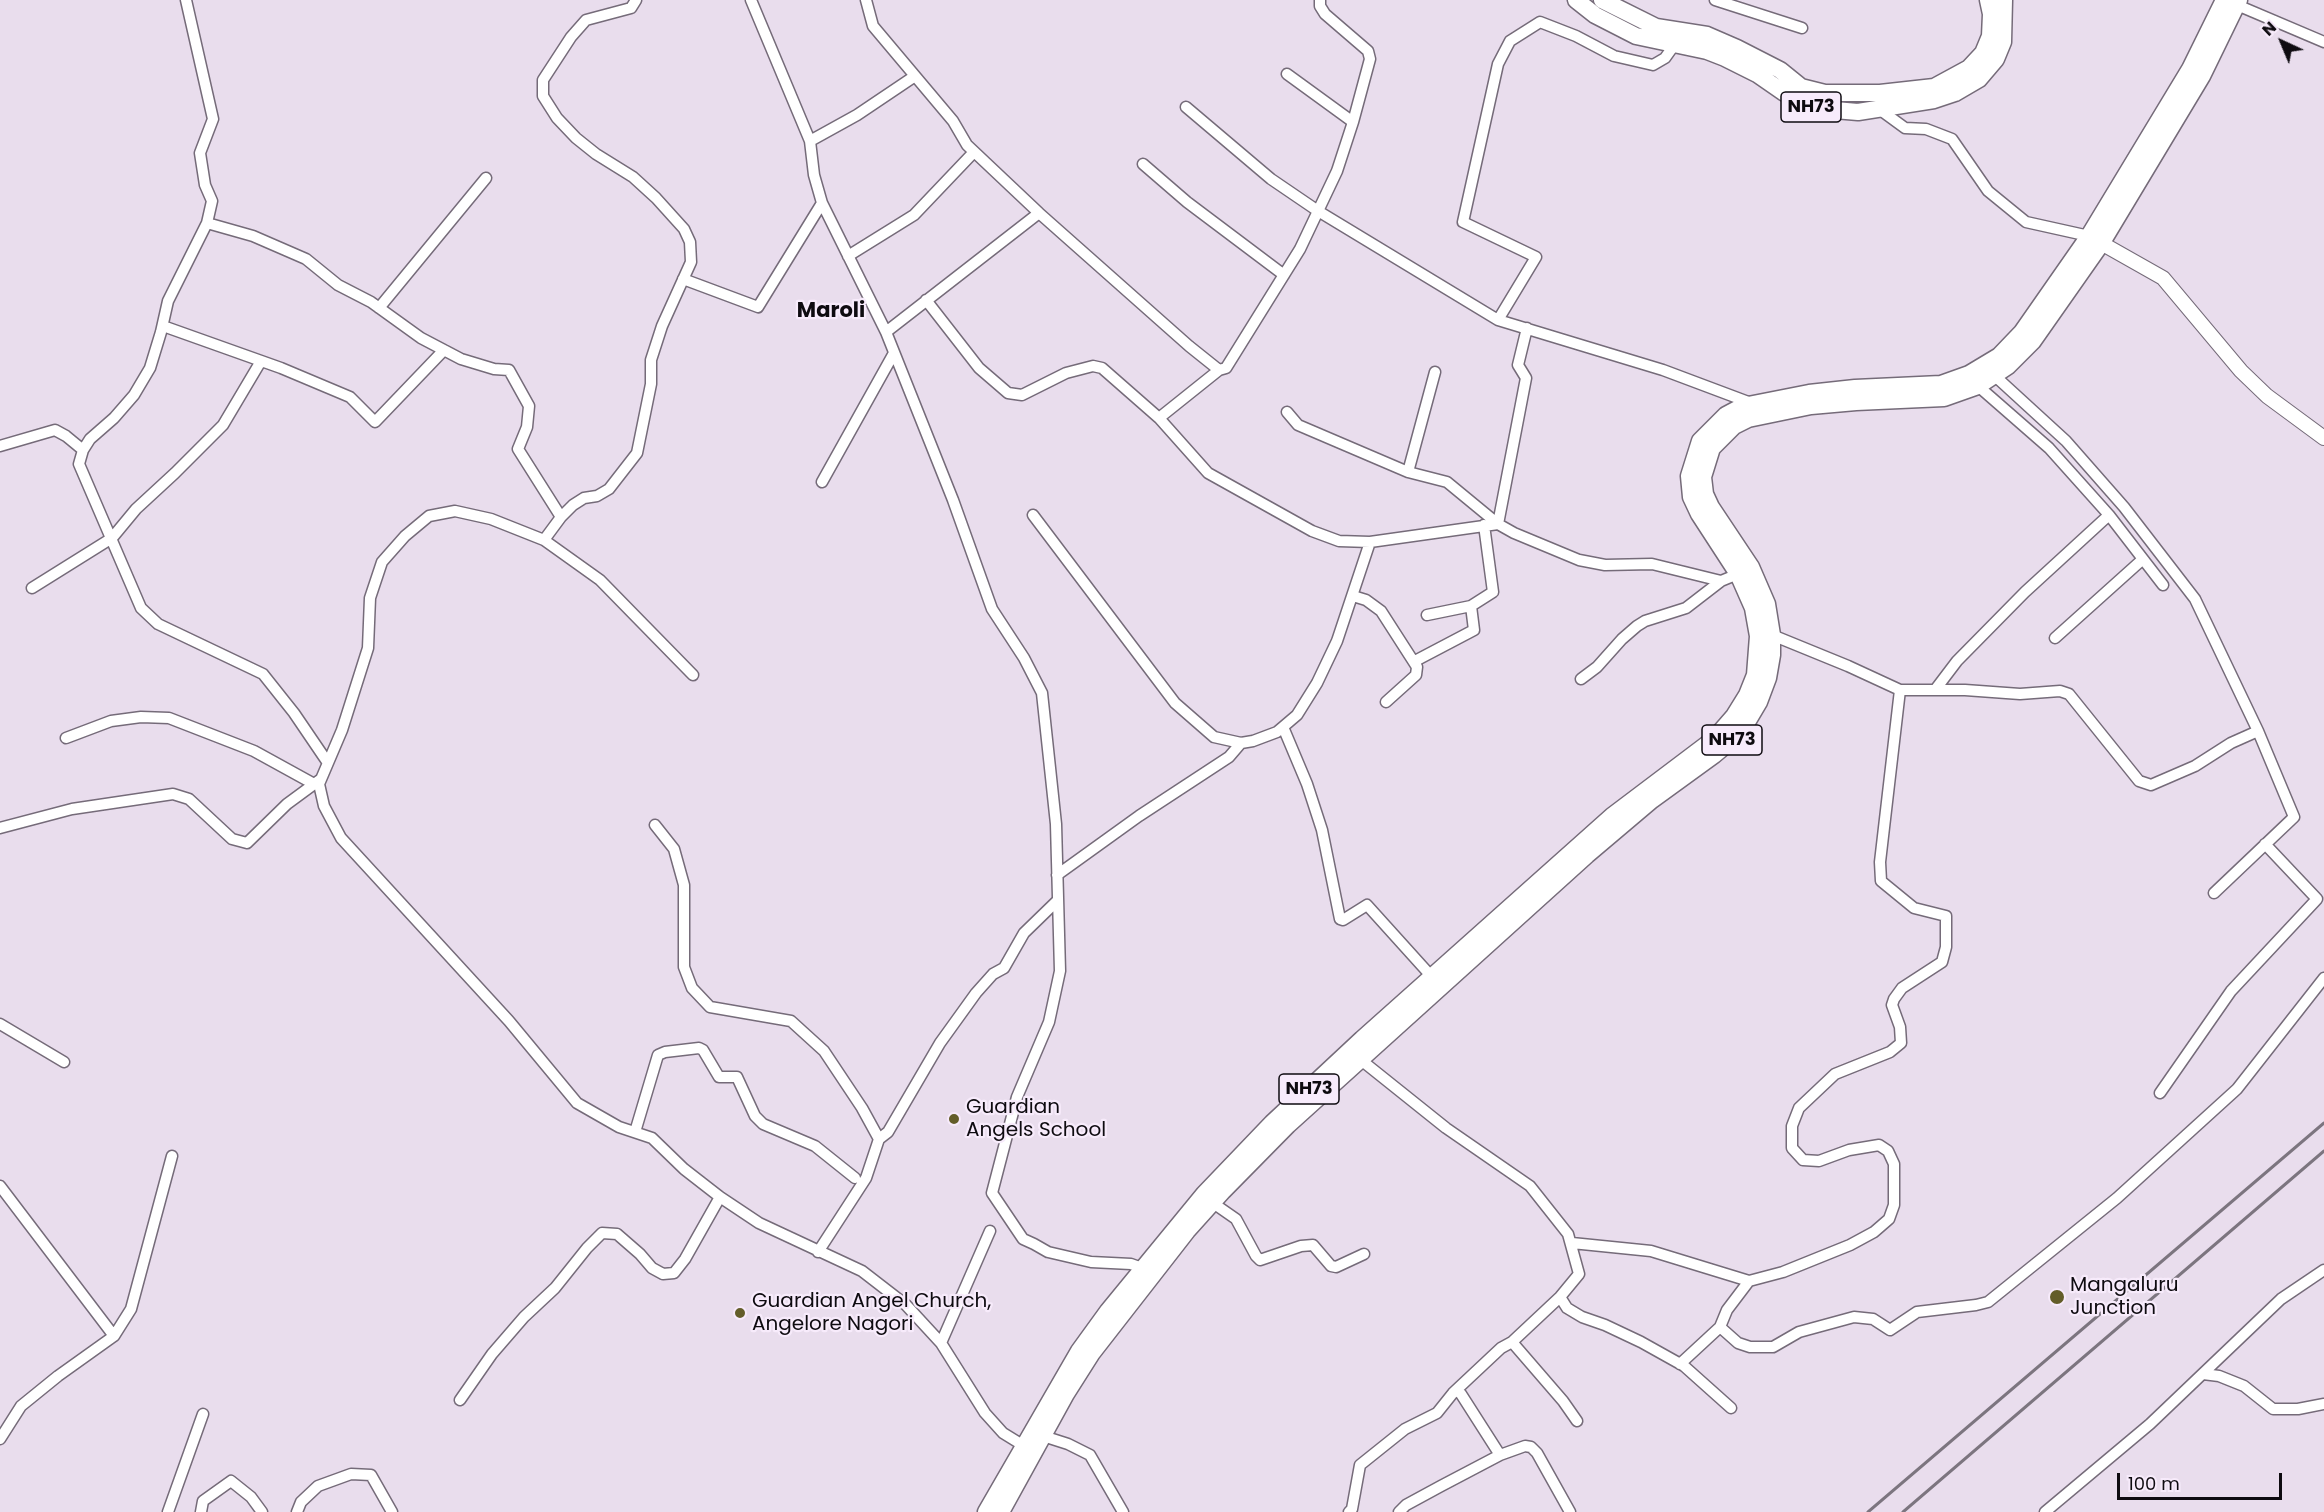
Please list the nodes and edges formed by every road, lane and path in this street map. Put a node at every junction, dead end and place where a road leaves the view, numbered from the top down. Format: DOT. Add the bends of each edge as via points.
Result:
graph roads {
  1 [pos="186,0"];
  2 [pos="636,0"];
  3 [pos="751,0"];
  4 [pos="866,0"];
  5 [pos="1320,0"];
  6 [pos="1576,0"];
  7 [pos="1602,0"];
  8 [pos="1715,0"];
  9 [pos="1988,0"];
  10 [pos="2004,0"];
  11 [pos="2233,2"];
  12 [pos="1802,28"];
  13 [pos="2324,42"];
  14 [pos="1675,44"];
  15 [pos="1287,74"];
  16 [pos="915,76"];
  17 [pos="1186,107"];
  18 [pos="1880,109"];
  19 [pos="1353,122"];
  20 [pos="810,141"];
  21 [pos="974,152"];
  22 [pos="1143,164"];
  23 [pos="486,178"];
  24 [pos="822,203"];
  25 [pos="1318,211"];
  26 [pos="1039,213"];
  27 [pos="207,223"];
  28 [pos="2095,240"];
  29 [pos="848,256"];
  30 [pos="1284,275"];
  31 [pos="683,279"];
  32 [pos="926,300"];
  33 [pos="379,308"];
  34 [pos="1498,320"];
  35 [pos="163,326"];
  36 [pos="1527,328"];
  37 [pos="886,332"];
  38 [pos="444,350"];
  39 [pos="894,353"];
  40 [pos="261,361"];
  41 [pos="1219,370"];
  42 [pos="1435,372"];
  43 [pos="1995,376"];
  44 [pos="1978,386"];
  45 [pos="1810,400"];
  46 [pos="1753,403"];
  47 [pos="1287,412"];
  48 [pos="1159,418"];
  49 [pos="2324,438"];
  50 [pos="0,446"];
  51 [pos="83,450"];
  52 [pos="1408,472"];
  53 [pos="822,482"];
  54 [pos="1033,515"];
  55 [pos="2109,515"];
  56 [pos="561,517"];
  57 [pos="1498,524"];
  58 [pos="1484,525"];
  59 [pos="112,538"];
  60 [pos="544,540"];
  61 [pos="1370,542"];
  62 [pos="2143,559"];
  63 [pos="1738,574"];
  64 [pos="1721,580"];
  65 [pos="2163,585"];
  66 [pos="32,588"];
  67 [pos="1353,596"];
  68 [pos="1472,606"];
  69 [pos="1427,615"];
  70 [pos="1772,635"];
  71 [pos="2055,638"];
  72 [pos="1415,661"];
  73 [pos="693,675"];
  74 [pos="1581,679"];
  75 [pos="1900,690"];
  76 [pos="1935,690"];
  77 [pos="1386,702"];
  78 [pos="1283,727"];
  79 [pos="2258,731"];
  80 [pos="66,738"];
  81 [pos="1241,743"];
  82 [pos="328,763"];
  83 [pos="318,781"];
  84 [pos="655,825"];
  85 [pos="0,828"];
  86 [pos="2265,844"];
  87 [pos="1057,875"];
  88 [pos="2214,893"];
  89 [pos="1058,900"];
  90 [pos="1432,977"];
  91 [pos="2324,978"];
  92 [pos="0,1024"];
  93 [pos="1361,1060"];
  94 [pos="64,1062"];
  95 [pos="2160,1092"];
  96 [pos="635,1132"];
  97 [pos="879,1139"];
  98 [pos="172,1156"];
  99 [pos="855,1178"];
  100 [pos="0,1186"];
  101 [pos="720,1197"];
  102 [pos="1213,1203"];
  103 [pos="990,1231"];
  104 [pos="1572,1243"];
  105 [pos="818,1252"];
  106 [pos="1364,1254"];
  107 [pos="1142,1268"];
  108 [pos="2324,1270"];
  109 [pos="1749,1281"];
  110 [pos="1560,1297"];
  111 [pos="1720,1327"];
  112 [pos="114,1336"];
  113 [pos="1512,1342"];
  114 [pos="941,1343"];
  115 [pos="1680,1364"];
  116 [pos="2203,1374"];
  117 [pos="1457,1390"];
  118 [pos="460,1400"];
  119 [pos="2324,1404"];
  120 [pos="1731,1408"];
  121 [pos="202,1414"];
  122 [pos="1576,1421"];
  123 [pos="1043,1436"];
  124 [pos="0,1439"];
  125 [pos="1029,1449"];
  126 [pos="1500,1455"];
  127 [pos="168,1512"];
  128 [pos="201,1512"];
  129 [pos="262,1512"];
  130 [pos="297,1512"];
  131 [pos="392,1512"];
  132 [pos="986,1512"];
  133 [pos="1001,1512"];
  134 [pos="1123,1512"];
  135 [pos="1349,1512"];
  136 [pos="1399,1512"];
  137 [pos="1570,1512"];
  138 [pos="2045,1512"];
  1 -- 27 [label="street" via="213,118 200,153 212,201"];
  2 -- 31 [label="street" via="631,8 586,20 543,80 543,96 576,138 633,177 684,230 690,242 691,262"];
  3 -- 20 [label="street"];
  4 -- 16 [label="street" via="873,26"];
  5 -- 19 [label="street" via="1325,14 1368,51 1370,59"];
  6 -- 14 [label="highway, NH73" via="1595,15 1636,36"];
  7 -- 9 [label="highway, NH73" via="1656,27 1707,35 1780,70 1801,87 1825,93 1880,93 1934,87 1969,68 1983,53 1990,36"];
  8 -- 12 [label="street"];
  10 -- 18 [label="highway, NH73" via="2003,42 1996,59 1979,79 1934,100"];
  11 -- 13 [label="street"];
  11 -- 28 [label="highway, NH73" via="2190,69"];
  14 -- 18 [label="highway, NH73" via="1725,58 1811,108 1858,112"];
  14 -- 34 [label="street" via="1665,58 1653,65 1614,56 1540,22 1510,41 1498,64 1463,222 1536,257"];
  15 -- 19 [label="street"];
  16 -- 20 [label="street"];
  16 -- 21 [label="street"];
  17 -- 25 [label="street" via="1271,179"];
  18 -- 28 [label="street" via="1905,128 1926,129 1952,139 1988,190 2026,222"];
  19 -- 25 [label="street" via="1337,171"];
  20 -- 24 [label="street"];
  21 -- 26 [label="street"];
  21 -- 29 [label="street" via="914,215"];
  22 -- 30 [label="street"];
  23 -- 33 [label="street"];
  24 -- 29 [label="street"];
  24 -- 31 [label="street" via="758,307"];
  25 -- 30 [label="street"];
  25 -- 34 [label="street"];
  26 -- 32 [label="street"];
  26 -- 41 [label="street"];
  27 -- 33 [label="street" via="254,236 306,259 338,285"];
  27 -- 35 [label="street" via="168,301"];
  28 -- 43 [label="highway, NH73" via="2033,341"];
  28 -- 45 [label="highway, NH73" via="2022,332 1985,366 1941,384 1855,388"];
  28 -- 49 [label="street" via="2163,278 2241,371 2267,396"];
  29 -- 37 [label="street"];
  30 -- 41 [label="street" via="1226,368"];
  31 -- 56 [label="street" via="651,360 651,384 637,453 609,489 584,498"];
  32 -- 37 [label="street"];
  32 -- 48 [label="street" via="979,368 1008,393 1022,396 1066,373 1093,366 1102,368"];
  33 -- 38 [label="street"];
  34 -- 36 [label="street"];
  35 -- 40 [label="street"];
  35 -- 51 [label="street" via="150,368 134,395"];
  36 -- 46 [label="street"];
  36 -- 57 [label="street" via="1518,365 1526,378"];
  37 -- 39 [label="street"];
  38 -- 40 [label="street" via="375,422 350,397"];
  38 -- 56 [label="street" via="460,359 509,370 529,406 527,427 518,449"];
  39 -- 53 [label="street"];
  39 -- 87 [label="street" via="992,609 1042,693 1056,824"];
  40 -- 59 [label="street" via="223,426 136,509"];
  41 -- 48 [label="street"];
  42 -- 52 [label="street"];
  43 -- 44 [label="highway, NH73"];
  43 -- 79 [label="street" via="2066,441 2124,507 2195,599"];
  44 -- 45 [label="highway, NH73" via="1944,398"];
  44 -- 55 [label="street" via="2049,448"];
  45 -- 46 [label="highway, NH73"];
  45 -- 70 [label="highway, NH73" via="1734,426 1712,448 1703,477 1711,507 1750,567 1767,604"];
  46 -- 63 [label="highway, NH73" via="1714,425 1700,441 1689,476 1691,497 1699,514"];
  47 -- 52 [label="street" via="1298,425"];
  48 -- 61 [label="street" via="1208,474 1312,531 1339,541"];
  50 -- 51 [label="street" via="55,430"];
  51 -- 59 [label="street" via="79,464"];
  52 -- 57 [label="street" via="1447,482"];
  54 -- 81 [label="street" via="1175,703 1214,737"];
  55 -- 62 [label="street"];
  55 -- 76 [label="street" via="1957,661"];
  56 -- 60 [label="street"];
  57 -- 58 [label="street"];
  57 -- 64 [label="street" via="1579,560 1605,565 1652,564"];
  58 -- 61 [label="street"];
  58 -- 68 [label="street" via="1493,592"];
  59 -- 66 [label="street"];
  59 -- 82 [label="street" via="141,608 158,624 263,674"];
  60 -- 73 [label="street" via="600,580"];
  60 -- 82 [label="street" via="491,519 455,511 429,516 405,536 382,562 370,598 369,648"];
  61 -- 67 [label="street"];
  62 -- 65 [label="street"];
  62 -- 71 [label="street"];
  63 -- 64 [label="street"];
  63 -- 90 [label="highway, NH73" via="1753,608 1758,654 1755,675 1734,716 1714,738 1612,816"];
  64 -- 74 [label="street" via="1686,608 1637,626"];
  67 -- 72 [label="street" via="1381,611"];
  67 -- 78 [label="street" via="1317,683 1298,715"];
  68 -- 69 [label="street"];
  68 -- 72 [label="street" via="1474,630"];
  70 -- 75 [label="street"];
  70 -- 93 [label="highway, NH73" via="1768,678 1759,702 1732,740 1624,822"];
  72 -- 77 [label="street" via="1416,675"];
  75 -- 76 [label="street"];
  75 -- 109 [label="street" via="1881,881 1914,908 1946,916 1946,947 1942,962 1902,988 1894,999 1901,1043 1890,1052 1835,1074 1799,1108 1792,1126 1792,1148 1803,1160 1819,1161 1879,1145 1888,1151 1894,1164 1894,1205 1889,1219 1850,1245"];
  76 -- 79 [label="street" via="2069,694 2128,769 2139,781 2151,785"];
  78 -- 81 [label="street"];
  78 -- 90 [label="street" via="1322,830 1340,919 1367,905"];
  79 -- 86 [label="street" via="2294,817"];
  80 -- 83 [label="street" via="111,721 169,718"];
  81 -- 87 [label="street" via="1229,756"];
  82 -- 83 [label="street"];
  83 -- 85 [label="street" via="286,804 247,843 232,839 189,799 173,794 72,809"];
  83 -- 96 [label="street" via="324,806 341,838 509,1021 563,1088 578,1103"];
  84 -- 97 [label="street" via="674,849 684,885 684,967 692,988 710,1007 791,1021 824,1051"];
  86 -- 88 [label="street"];
  86 -- 95 [label="street" via="2317,899 2231,991"];
  87 -- 89 [label="street"];
  89 -- 97 [label="street" via="1024,933 1004,968 976,993 940,1043 888,1132"];
  89 -- 107 [label="street" via="1060,971 1049,1022 1017,1097 992,1193 1023,1239 1091,1262"];
  90 -- 107 [label="highway, NH73" via="1272,1123 1204,1194"];
  91 -- 111 [label="street" via="2237,1089 2117,1198 1988,1302 1917,1312 1890,1330 1873,1319 1854,1317 1799,1332 1773,1347 1738,1343"];
  92 -- 94 [label="street"];
  93 -- 102 [label="highway, NH73" via="1288,1125"];
  93 -- 104 [label="street" via="1446,1128 1530,1186"];
  96 -- 99 [label="street" via="658,1055 699,1048 719,1077 737,1077 755,1116 763,1124 815,1146"];
  96 -- 101 [label="street" via="652,1137"];
  97 -- 105 [label="street" via="866,1178"];
  98 -- 112 [label="street" via="131,1309"];
  100 -- 112 [label="street"];
  101 -- 105 [label="street"];
  101 -- 118 [label="street" via="674,1273 663,1274 652,1268 616,1234 602,1233 524,1317"];
  102 -- 106 [label="street" via="1236,1219 1260,1260 1313,1245 1330,1266"];
  102 -- 123 [label="highway, NH73" via="1092,1353"];
  103 -- 114 [label="street"];
  104 -- 109 [label="street" via="1651,1251"];
  104 -- 110 [label="street" via="1579,1274"];
  105 -- 114 [label="street" via="862,1271 906,1305"];
  107 -- 125 [label="highway, NH73" via="1079,1351"];
  108 -- 116 [label="street" via="2281,1299"];
  109 -- 111 [label="street" via="1727,1310"];
  110 -- 113 [label="street"];
  110 -- 115 [label="street" via="1567,1308 1582,1317"];
  111 -- 115 [label="street"];
  112 -- 124 [label="street" via="21,1406"];
  113 -- 117 [label="street"];
  113 -- 122 [label="street"];
  114 -- 125 [label="street" via="985,1413 1002,1433"];
  115 -- 120 [label="street"];
  116 -- 119 [label="street" via="2244,1386 2273,1409"];
  116 -- 138 [label="street"];
  117 -- 126 [label="street"];
  117 -- 135 [label="street" via="1437,1413 1405,1429 1360,1465"];
  121 -- 127 [label="street"];
  123 -- 125 [label="highway, NH73"];
  123 -- 134 [label="street" via="1090,1455"];
  125 -- 132 [label="highway, NH73"];
  125 -- 133 [label="highway, NH73"];
  126 -- 136 [label="street"];
  126 -- 137 [label="street" via="1531,1447"];
  128 -- 129 [label="street" via="203,1501 231,1481"];
  130 -- 131 [label="street" via="301,1502 318,1486 351,1474 371,1475"];
}
